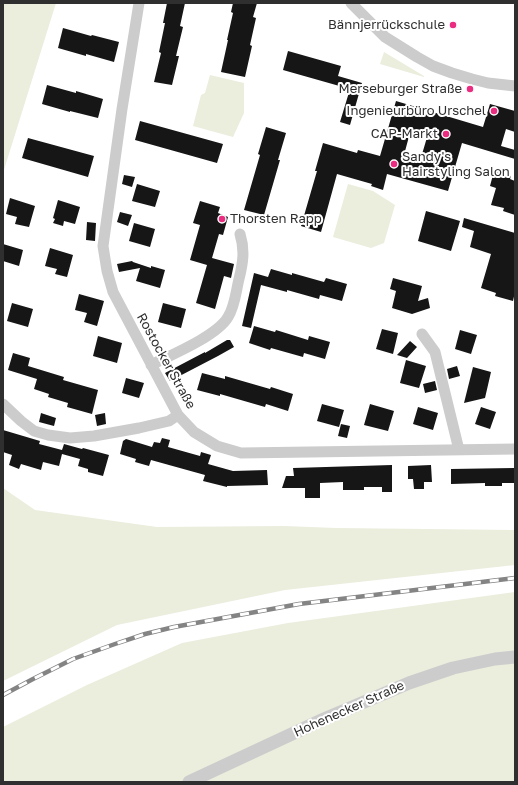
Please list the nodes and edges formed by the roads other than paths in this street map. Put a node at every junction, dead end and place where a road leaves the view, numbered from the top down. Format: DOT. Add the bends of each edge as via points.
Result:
graph roads {
  1 [pos="139,3"];
  2 [pos="351,3"];
  3 [pos="515,86"];
  4 [pos="240,234"];
  5 [pos="422,334"];
  6 [pos="151,365"];
  7 [pos="3,404"];
  8 [pos="178,415"];
  9 [pos="515,449"];
  10 [pos="458,450"];
  11 [pos="515,657"];
  12 [pos="189,782"];
  1 -- 6 [label="street, Rostocker Straße" via="103,246 113,292"];
  2 -- 3 [label="street" via="385,37 423,60 472,79"];
  4 -- 6 [label="street" via="243,244 242,265 228,318 202,339"];
  5 -- 10 [label="street" via="435,352"];
  6 -- 8 [label="street, Rostocker Straße"];
  7 -- 8 [label="street" via="34,431 70,438 139,428 169,421"];
  8 -- 10 [label="street, Rostocker Straße" via="194,432 217,446 241,453"];
  9 -- 10 [label="street, Rostocker Straße"];
  11 -- 12 [label="street, Hohenecker Straße" via="453,668 409,683 324,719"];
}
